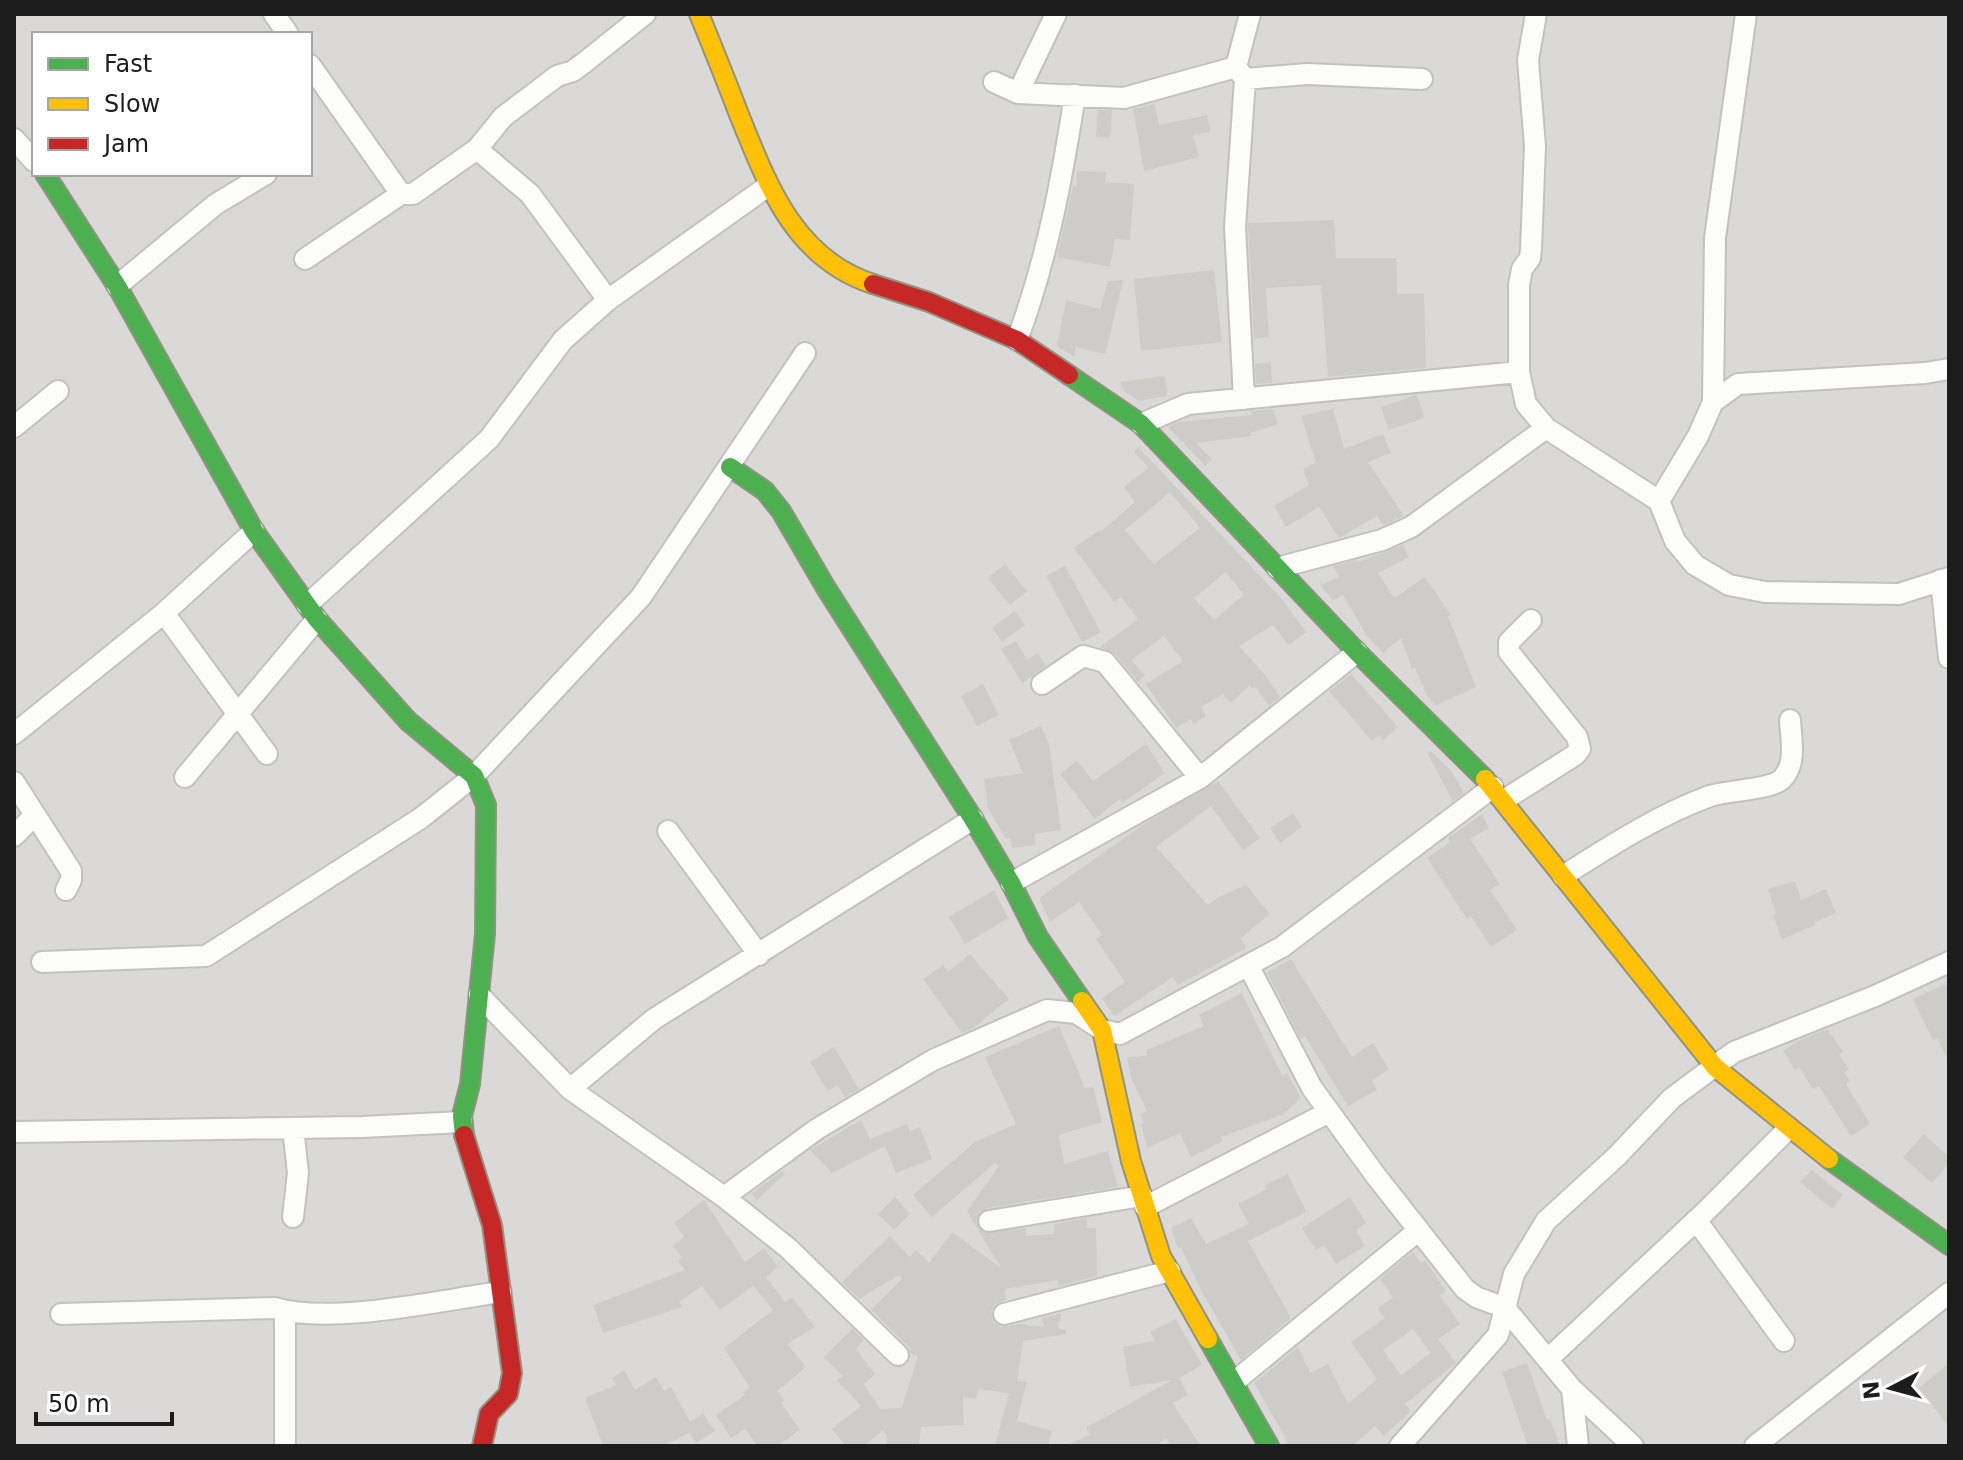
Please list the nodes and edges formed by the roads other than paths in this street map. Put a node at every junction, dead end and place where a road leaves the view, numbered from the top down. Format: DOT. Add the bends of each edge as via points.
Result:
graph roads {
  1 [pos="274,14"];
  2 [pos="645,14"];
  3 [pos="699,14"];
  4 [pos="1056,14"];
  5 [pos="1250,14"];
  6 [pos="1536,14"];
  7 [pos="1746,14"];
  8 [pos="287,32"];
  9 [pos="312,68"];
  10 [pos="1240,73"];
  11 [pos="1422,79"];
  12 [pos="994,82"];
  13 [pos="1018,93"];
  14 [pos="1075,95"];
  15 [pos="14,139"];
  16 [pos="477,149"];
  17 [pos="32,159"];
  18 [pos="46,176"];
  19 [pos="263,176"];
  20 [pos="768,186"];
  21 [pos="401,194"];
  22 [pos="305,259"];
  23 [pos="117,286"];
  24 [pos="608,300"];
  25 [pos="1017,340"];
  26 [pos="805,353"];
  27 [pos="1949,369"];
  28 [pos="1519,372"];
  29 [pos="58,391"];
  30 [pos="1244,399"];
  31 [pos="1713,402"];
  32 [pos="1141,424"];
  33 [pos="14,427"];
  34 [pos="1546,428"];
  35 [pos="730,467"];
  36 [pos="1659,501"];
  37 [pos="254,531"];
  38 [pos="1277,568"];
  39 [pos="1945,579"];
  40 [pos="312,612"];
  41 [pos="164,613"];
  42 [pos="1531,620"];
  43 [pos="1357,652"];
  44 [pos="1949,658"];
  45 [pos="1042,684"];
  46 [pos="237,716"];
  47 [pos="1790,720"];
  48 [pos="14,734"];
  49 [pos="267,754"];
  50 [pos="474,776"];
  51 [pos="185,777"];
  52 [pos="1200,778"];
  53 [pos="14,782"];
  54 [pos="1498,794"];
  55 [pos="34,816"];
  56 [pos="973,819"];
  57 [pos="668,831"];
  58 [pos="14,836"];
  59 [pos="1563,876"];
  60 [pos="1011,883"];
  61 [pos="66,890"];
  62 [pos="759,955"];
  63 [pos="42,962"];
  64 [pos="1949,962"];
  65 [pos="1248,965"];
  66 [pos="479,995"];
  67 [pos="1102,1030"];
  68 [pos="1715,1067"];
  69 [pos="570,1089"];
  70 [pos="1329,1112"];
  71 [pos="462,1122"];
  72 [pos="293,1128"];
  73 [pos="1788,1129"];
  74 [pos="14,1132"];
  75 [pos="724,1197"];
  76 [pos="1144,1202"];
  77 [pos="293,1217"];
  78 [pos="1696,1220"];
  79 [pos="989,1221"];
  80 [pos="1419,1230"];
  81 [pos="1949,1245"];
  82 [pos="1170,1271"];
  83 [pos="501,1292"];
  84 [pos="1949,1293"];
  85 [pos="1505,1308"];
  86 [pos="285,1311"];
  87 [pos="61,1314"];
  88 [pos="1004,1314"];
  89 [pos="1784,1341"];
  90 [pos="898,1355"];
  91 [pos="1548,1359"];
  92 [pos="1234,1382"];
  93 [pos="1572,1389"];
  94 [pos="285,1446"];
  95 [pos="482,1446"];
  96 [pos="1269,1446"];
  97 [pos="1400,1446"];
  98 [pos="1578,1446"];
  99 [pos="1633,1446"];
  100 [pos="1755,1446"];
  1 -- 8 [label="street"];
  2 -- 16 [label="street" via="503,117"];
  3 -- 20 [label="street"];
  4 -- 13 [label="street"];
  5 -- 10 [label="street"];
  6 -- 28 [label="street" via="1528,60 1535,146 1531,249 1519,285"];
  7 -- 31 [label="street" via="1715,238"];
  9 -- 21 [label="street"];
  10 -- 11 [label="street"];
  10 -- 14 [label="street" via="1131,98"];
  10 -- 30 [label="street" via="1235,227"];
  12 -- 13 [label="street"];
  13 -- 14 [label="street"];
  14 -- 25 [label="street" via="1038,286"];
  15 -- 17 [label="street"];
  16 -- 21 [label="street" via="413,194"];
  16 -- 24 [label="street" via="530,194"];
  18 -- 23 [label="street"];
  19 -- 23 [label="street" via="216,204"];
  20 -- 24 [label="street"];
  20 -- 25 [label="street" via="788,219 835,267"];
  21 -- 22 [label="street"];
  23 -- 37 [label="street"];
  24 -- 40 [label="street" via="563,340 489,439"];
  25 -- 32 [label="street"];
  26 -- 35 [label="street"];
  27 -- 31 [label="street" via="1738,384"];
  28 -- 30 [label="street"];
  28 -- 34 [label="street" via="1526,404"];
  29 -- 33 [label="street"];
  30 -- 32 [label="street" via="1188,404"];
  31 -- 36 [label="street"];
  32 -- 38 [label="street"];
  34 -- 36 [label="street"];
  34 -- 38 [label="street" via="1411,527"];
  35 -- 50 [label="street" via="641,597"];
  35 -- 56 [label="street" via="765,491 781,511"];
  36 -- 39 [label="street" via="1675,541 1695,565 1729,585 1765,592 1899,594"];
  37 -- 40 [label="street"];
  37 -- 41 [label="street"];
  38 -- 43 [label="street"];
  39 -- 44 [label="street"];
  40 -- 46 [label="street"];
  40 -- 50 [label="street" via="408,721"];
  41 -- 46 [label="street"];
  41 -- 48 [label="street"];
  42 -- 54 [label="street" via="1509,642 1509,652 1577,737 1580,749"];
  43 -- 52 [label="street"];
  43 -- 54 [label="street"];
  45 -- 52 [label="street" via="1083,656 1105,662"];
  46 -- 49 [label="street"];
  46 -- 51 [label="street"];
  47 -- 59 [label="street" via="1793,752 1788,772 1778,783 1692,802"];
  50 -- 63 [label="street" via="421,818 206,956"];
  50 -- 66 [label="street" via="486,805"];
  52 -- 60 [label="street"];
  53 -- 55 [label="street"];
  54 -- 59 [label="street"];
  54 -- 65 [label="street" via="1282,947"];
  55 -- 58 [label="street"];
  55 -- 61 [label="street" via="71,871"];
  56 -- 60 [label="street"];
  56 -- 62 [label="street"];
  57 -- 62 [label="street"];
  59 -- 68 [label="street"];
  60 -- 67 [label="street" via="1038,937"];
  62 -- 69 [label="street" via="654,1019"];
  64 -- 68 [label="street" via="1734,1052"];
  65 -- 67 [label="street" via="1120,1034"];
  65 -- 70 [label="street"];
  66 -- 69 [label="street"];
  66 -- 71 [label="street"];
  67 -- 75 [label="street" via="1076,1013 1047,1010 947,1054 817,1129"];
  67 -- 76 [label="street"];
  68 -- 73 [label="street"];
  68 -- 85 [label="street" via="1672,1098 1546,1221 1514,1274"];
  69 -- 75 [label="street"];
  70 -- 76 [label="street"];
  70 -- 80 [label="street"];
  71 -- 72 [label="street"];
  71 -- 83 [label="street" via="492,1225"];
  72 -- 74 [label="street"];
  72 -- 77 [label="street" via="298,1173"];
  73 -- 78 [label="street"];
  73 -- 81 [label="street"];
  75 -- 90 [label="street" via="788,1248"];
  76 -- 79 [label="street"];
  76 -- 82 [label="street"];
  78 -- 89 [label="street"];
  78 -- 91 [label="street"];
  80 -- 85 [label="street" via="1465,1289"];
  80 -- 92 [label="street"];
  82 -- 88 [label="street"];
  82 -- 92 [label="street"];
  83 -- 86 [label="street" via="359,1312"];
  83 -- 95 [label="street" via="512,1373 508,1394 489,1414"];
  84 -- 100 [label="street"];
  85 -- 91 [label="street"];
  85 -- 97 [label="street" via="1498,1335"];
  86 -- 87 [label="street"];
  86 -- 94 [label="street"];
  91 -- 93 [label="street"];
  92 -- 96 [label="street"];
  93 -- 98 [label="street"];
  93 -- 99 [label="street"];
}
